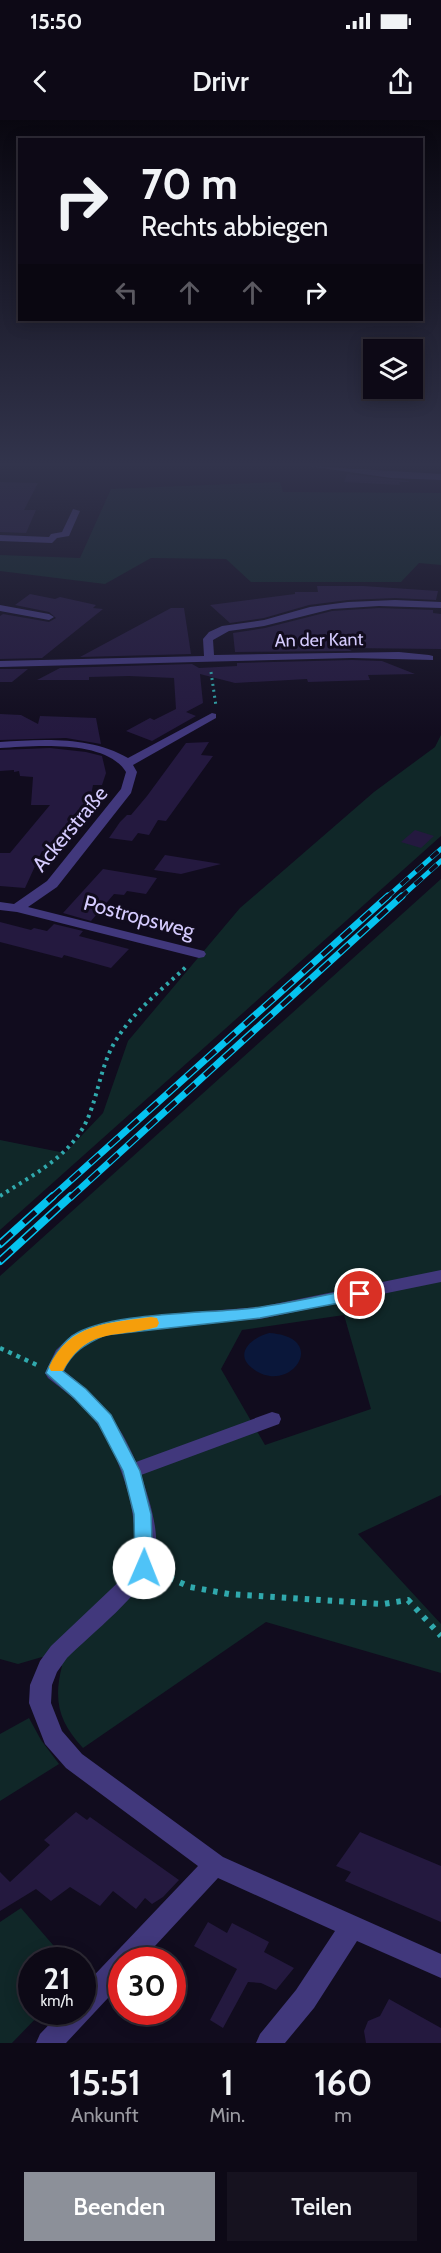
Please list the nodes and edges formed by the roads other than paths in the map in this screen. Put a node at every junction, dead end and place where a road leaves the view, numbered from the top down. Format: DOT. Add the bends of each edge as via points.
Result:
graph roads {
  1 [pos="441,605"];
  2 [pos="0,608"];
  3 [pos="49,617"];
  4 [pos="429,658"];
  5 [pos="209,659"];
  6 [pos="0,664"];
  7 [pos="212,716"];
  8 [pos="0,745"];
  9 [pos="127,763"];
  10 [pos="0,906"];
  11 [pos="17,908"];
  12 [pos="199,954"];
  13 [pos="441,1276"];
  14 [pos="272,1419"];
  15 [pos="132,1471"];
  16 [pos="215,1865"];
  17 [pos="351,1928"];
  18 [pos="138,1947"];
  19 [pos="441,1966"];
  20 [pos="108,1980"];
  21 [pos="96,1992"];
  22 [pos="66,2025"];
  23 [pos="49,2043"];
  24 [pos="269,2043"];
  1 -- 5 [label="street, An der Kant" via="380,603 315,609 211,635 207,646"];
  2 -- 3 [label="street"];
  4 -- 5 [label="street, An der Kant" via="376,655"];
  5 -- 6 [label="street, An der Kant"];
  7 -- 9 [label="street"];
  8 -- 9 [label="street" via="82,746 115,754"];
  9 -- 11 [label="street, Ackerstraße" via="133,780 127,790 52,884"];
  10 -- 11 [label="street, Postropsweg"];
  11 -- 12 [label="street, Postropsweg"];
  13 -- 15 [label="street" via="260,1313 101,1330 78,1340 62,1355 54,1373 105,1419"];
  14 -- 15 [label="street"];
  15 -- 16 [label="street" via="142,1514 144,1568 59,1652 41,1685 40,1703 53,1737 74,1761"];
  16 -- 17 [label="street"];
  16 -- 18 [label="street"];
  17 -- 19 [label="street"];
  17 -- 24 [label="street" via="305,1999"];
  20 -- 21 [label="street"];
  22 -- 23 [label="street"];
}
